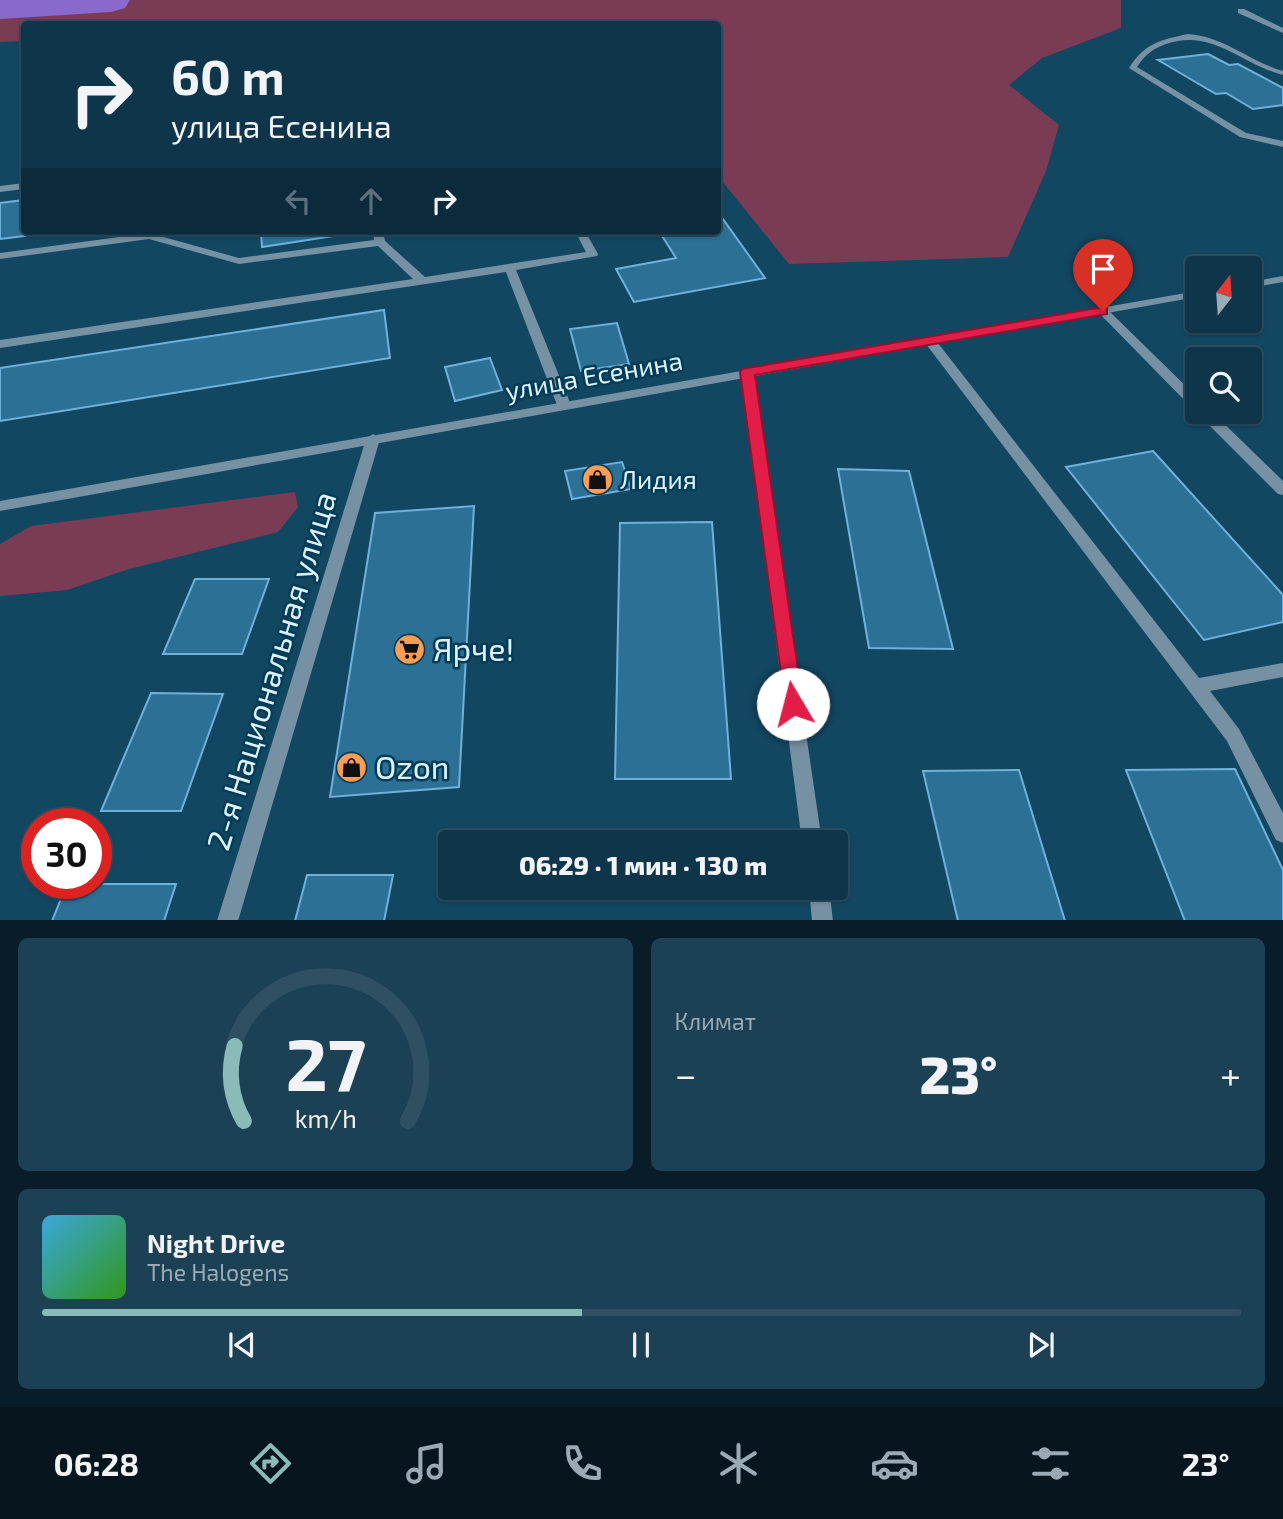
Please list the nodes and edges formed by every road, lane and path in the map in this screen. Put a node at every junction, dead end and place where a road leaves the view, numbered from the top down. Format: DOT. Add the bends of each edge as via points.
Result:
graph roads {
  1 [pos="1241,11"];
  2 [pos="1283,31"];
  3 [pos="1283,73"];
  4 [pos="1283,144"];
  5 [pos="21,186"];
  6 [pos="0,189"];
  7 [pos="137,235"];
  8 [pos="156,235"];
  9 [pos="582,235"];
  10 [pos="379,237"];
  11 [pos="0,256"];
  12 [pos="510,268"];
  13 [pos="1283,279"];
  14 [pos="422,281"];
  15 [pos="1262,283"];
  16 [pos="1185,296"];
  17 [pos="1103,311"];
  18 [pos="930,341"];
  19 [pos="0,344"];
  20 [pos="747,372"];
  21 [pos="1185,393"];
  22 [pos="564,405"];
  23 [pos="1216,424"];
  24 [pos="373,439"];
  25 [pos="1283,490"];
  26 [pos="0,506"];
  27 [pos="1283,670"];
  28 [pos="1196,686"];
  29 [pos="810,830"];
  30 [pos="1283,833"];
  31 [pos="821,900"];
  32 [pos="228,920"];
  33 [pos="823,920"];
  1 -- 2 [label="street"];
  3 -- 4 [label="street" via="1211,38 1183,36 1145,49 1133,68 1242,135"];
  5 -- 6 [label="street"];
  7 -- 11 [label="street"];
  8 -- 10 [label="street" via="239,261"];
  9 -- 12 [label="street" via="593,254"];
  10 -- 14 [label="street"];
  12 -- 14 [label="street"];
  12 -- 22 [label="street"];
  13 -- 15 [label="street"];
  14 -- 19 [label="street"];
  16 -- 17 [label="street, улица Есенина"];
  17 -- 18 [label="street, улица Есенина"];
  17 -- 21 [label="street"];
  18 -- 20 [label="street, улица Есенина"];
  18 -- 28 [label="street"];
  20 -- 22 [label="street, улица Есенина"];
  20 -- 29 [label="street"];
  22 -- 24 [label="street, улица Есенина"];
  23 -- 25 [label="street"];
  24 -- 26 [label="street, улица Есенина"];
  24 -- 32 [label="street, 2-я Национальная улица"];
  27 -- 28 [label="street"];
  28 -- 30 [label="street" via="1233,736"];
  31 -- 33 [label="street"];
}
